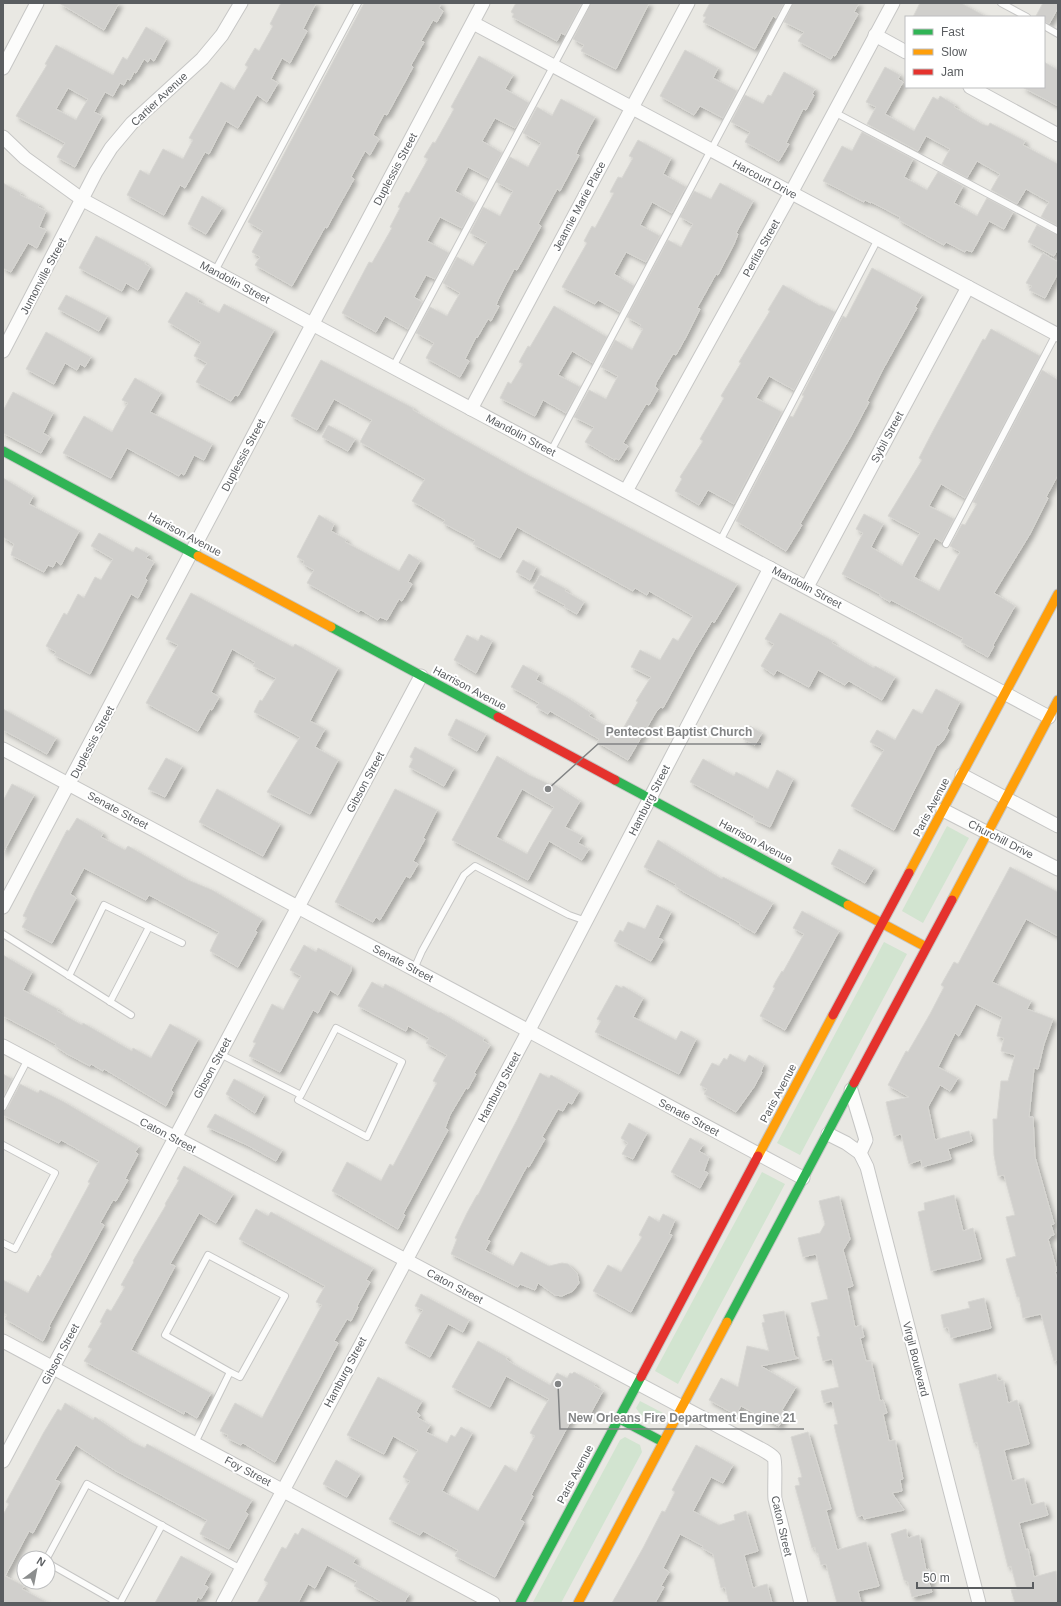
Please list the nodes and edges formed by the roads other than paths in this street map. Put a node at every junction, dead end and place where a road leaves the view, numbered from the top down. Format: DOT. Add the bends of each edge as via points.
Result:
graph roads {
  1 [pos="37,3"];
  2 [pos="241,3"];
  3 [pos="358,3"];
  4 [pos="483,3"];
  5 [pos="587,3"];
  6 [pos="688,3"];
  7 [pos="789,3"];
  8 [pos="893,3"];
  9 [pos="1001,3"];
  10 [pos="1025,16"];
  11 [pos="473,23"];
  12 [pos="1045,27"];
  13 [pos="1058,34"];
  14 [pos="875,36"];
  15 [pos="905,51"];
  16 [pos="553,66"];
  17 [pos="3,68"];
  18 [pos="972,88"];
  19 [pos="631,108"];
  20 [pos="834,112"];
  21 [pos="1058,135"];
  22 [pos="3,137"];
  23 [pos="711,151"];
  24 [pos="791,193"];
  25 [pos="83,200"];
  26 [pos="1058,231"];
  27 [pos="878,239"];
  28 [pos="215,272"];
  29 [pos="968,287"];
  30 [pos="312,324"];
  31 [pos="1057,335"];
  32 [pos="3,351"];
  33 [pos="393,367"];
  34 [pos="471,409"];
  35 [pos="3,451"];
  36 [pos="551,451"];
  37 [pos="626,491"];
  38 [pos="720,541"];
  39 [pos="946,544"];
  40 [pos="192,552"];
  41 [pos="770,568"];
  42 [pos="807,587"];
  43 [pos="1058,594"];
  44 [pos="421,676"];
  45 [pos="1005,693"];
  46 [pos="1058,700"];
  47 [pos="1049,717"];
  48 [pos="3,750"];
  49 [pos="962,775"];
  50 [pos="69,784"];
  51 [pos="650,798"];
  52 [pos="1006,798"];
  53 [pos="943,810"];
  54 [pos="1058,826"];
  55 [pos="987,833"];
  56 [pos="1058,869"];
  57 [pos="3,907"];
  58 [pos="299,907"];
  59 [pos="586,921"];
  60 [pos="882,924"];
  61 [pos="149,927"];
  62 [pos="3,934"];
  63 [pos="182,943"];
  64 [pos="926,947"];
  65 [pos="414,969"];
  66 [pos="69,976"];
  67 [pos="110,1002"];
  68 [pos="130,1015"];
  69 [pos="529,1030"];
  70 [pos="3,1046"];
  71 [pos="220,1054"];
  72 [pos="28,1059"];
  73 [pos="851,1090"];
  74 [pos="301,1095"];
  75 [pos="3,1107"];
  76 [pos="828,1134"];
  77 [pos="174,1138"];
  78 [pos="3,1145"];
  79 [pos="860,1152"];
  80 [pos="759,1155"];
  81 [pos="804,1178"];
  82 [pos="3,1243"];
  83 [pos="405,1260"];
  84 [pos="3,1341"];
  85 [pos="52,1368"];
  86 [pos="230,1372"];
  87 [pos="637,1383"];
  88 [pos="682,1406"];
  89 [pos="618,1418"];
  90 [pos="663,1442"];
  91 [pos="195,1443"];
  92 [pos="3,1461"];
  93 [pos="282,1490"];
  94 [pos="162,1525"];
  95 [pos="51,1550"];
  96 [pos="56,1568"];
  97 [pos="241,1569"];
  98 [pos="119,1603"];
  99 [pos="223,1603"];
  100 [pos="493,1603"];
  101 [pos="520,1603"];
  102 [pos="578,1603"];
  103 [pos="801,1603"];
  104 [pos="979,1603"];
  1 -- 17 [label="street"];
  2 -- 25 [label="street, Cartier Avenue" via="222,34 202,59 132,123 111,148"];
  3 -- 28 [label="lane"];
  4 -- 11 [label="street, Duplessis Street"];
  5 -- 16 [label="lane"];
  6 -- 19 [label="street, Jeannie Marie Place"];
  7 -- 23 [label="lane"];
  8 -- 14 [label="street, Perlita Street"];
  9 -- 10 [label="lane"];
  11 -- 16 [label="street, Harcourt Drive"];
  11 -- 30 [label="street, Duplessis Street"];
  12 -- 13 [label="lane"];
  14 -- 15 [label="street"];
  14 -- 20 [label="street, Perlita Street"];
  16 -- 19 [label="street, Harcourt Drive"];
  16 -- 33 [label="lane"];
  18 -- 21 [label="street"];
  19 -- 23 [label="street, Harcourt Drive"];
  19 -- 34 [label="street, Jeannie Marie Place"];
  20 -- 24 [label="street, Perlita Street"];
  20 -- 26 [label="lane"];
  22 -- 25 [label="street, Mandolin Street" via="25,158"];
  23 -- 24 [label="street, Harcourt Drive"];
  23 -- 36 [label="lane"];
  24 -- 27 [label="street, Harcourt Drive"];
  24 -- 37 [label="street, Perlita Street"];
  25 -- 28 [label="street, Mandolin Street"];
  25 -- 32 [label="street, Jumonville Street"];
  27 -- 29 [label="street, Harcourt Drive"];
  27 -- 38 [label="lane"];
  28 -- 30 [label="street, Mandolin Street"];
  29 -- 31 [label="street, Harcourt Drive"];
  29 -- 42 [label="street, Sybil Street"];
  30 -- 33 [label="street, Mandolin Street"];
  30 -- 40 [label="street, Duplessis Street"];
  31 -- 39 [label="lane"];
  33 -- 34 [label="street, Mandolin Street"];
  34 -- 36 [label="street, Mandolin Street"];
  35 -- 40 [label="street, Harrison Avenue"];
  36 -- 37 [label="street, Mandolin Street"];
  37 -- 38 [label="street, Mandolin Street"];
  38 -- 41 [label="street, Mandolin Street"];
  40 -- 44 [label="street, Harrison Avenue"];
  40 -- 50 [label="street, Duplessis Street"];
  41 -- 42 [label="street, Mandolin Street"];
  41 -- 51 [label="street, Hamburg Street"];
  42 -- 45 [label="street, Mandolin Street"];
  43 -- 45 [label="street, Paris Avenue"];
  44 -- 51 [label="street, Harrison Avenue"];
  44 -- 58 [label="street, Gibson Street"];
  45 -- 47 [label="street, Mandolin Street"];
  45 -- 49 [label="street, Paris Avenue"];
  46 -- 47 [label="street"];
  47 -- 52 [label="street"];
  48 -- 50 [label="street, Senate Street"];
  49 -- 52 [label="street"];
  49 -- 53 [label="street, Paris Avenue"];
  50 -- 57 [label="street, Duplessis Street"];
  50 -- 58 [label="street, Senate Street"];
  51 -- 59 [label="street, Hamburg Street"];
  51 -- 60 [label="street, Harrison Avenue"];
  52 -- 54 [label="street"];
  52 -- 55 [label="street"];
  53 -- 55 [label="street, Churchill Drive"];
  53 -- 60 [label="street, Paris Avenue"];
  55 -- 56 [label="street, Churchill Drive"];
  55 -- 64 [label="street"];
  58 -- 65 [label="street, Senate Street"];
  58 -- 71 [label="street, Gibson Street"];
  59 -- 65 [label="lane" via="569,915 475,866 464,875"];
  59 -- 69 [label="street, Hamburg Street"];
  60 -- 64 [label="street, Harrison Avenue"];
  60 -- 80 [label="street, Paris Avenue"];
  61 -- 63 [label="lane"];
  61 -- 66 [label="lane" via="104,905"];
  61 -- 67 [label="lane"];
  62 -- 66 [label="lane"];
  64 -- 73 [label="street"];
  65 -- 69 [label="street, Senate Street"];
  66 -- 67 [label="lane"];
  67 -- 68 [label="lane"];
  69 -- 80 [label="street, Senate Street"];
  69 -- 83 [label="street, Hamburg Street"];
  70 -- 72 [label="street, Caton Street"];
  71 -- 74 [label="lane"];
  71 -- 77 [label="street, Gibson Street"];
  72 -- 75 [label="lane"];
  72 -- 77 [label="street, Caton Street"];
  73 -- 76 [label="street"];
  73 -- 79 [label="street" via="866,1140"];
  74 -- 74 [label="lane" via="336,1028 402,1062 367,1137 298,1100"];
  76 -- 79 [label="street"];
  76 -- 81 [label="street"];
  77 -- 83 [label="street, Caton Street"];
  77 -- 85 [label="street, Gibson Street"];
  78 -- 82 [label="lane" via="55,1173 15,1249"];
  79 -- 104 [label="street, Virgil Boulevard" via="867,1167"];
  80 -- 81 [label="street, Senate Street"];
  80 -- 87 [label="street, Paris Avenue"];
  81 -- 88 [label="street"];
  83 -- 87 [label="street, Caton Street"];
  83 -- 93 [label="street, Hamburg Street"];
  84 -- 85 [label="street, Foy Street"];
  85 -- 91 [label="street, Foy Street"];
  85 -- 92 [label="street, Gibson Street"];
  86 -- 86 [label="lane" via="165,1335 208,1255 284,1296 240,1377"];
  86 -- 91 [label="lane"];
  87 -- 88 [label="street, Caton Street"];
  87 -- 89 [label="street, Paris Avenue"];
  88 -- 90 [label="street"];
  88 -- 103 [label="street, Caton Street" via="764,1450 774,1458 775,1499"];
  89 -- 90 [label="street"];
  89 -- 101 [label="street, Paris Avenue"];
  90 -- 102 [label="street"];
  91 -- 93 [label="street, Foy Street"];
  93 -- 97 [label="street, Hamburg Street"];
  93 -- 100 [label="street, Foy Street"];
  94 -- 95 [label="lane" via="87,1484"];
  94 -- 97 [label="lane"];
  94 -- 98 [label="lane"];
  96 -- 98 [label="lane"];
  97 -- 99 [label="street, Hamburg Street"];
}
